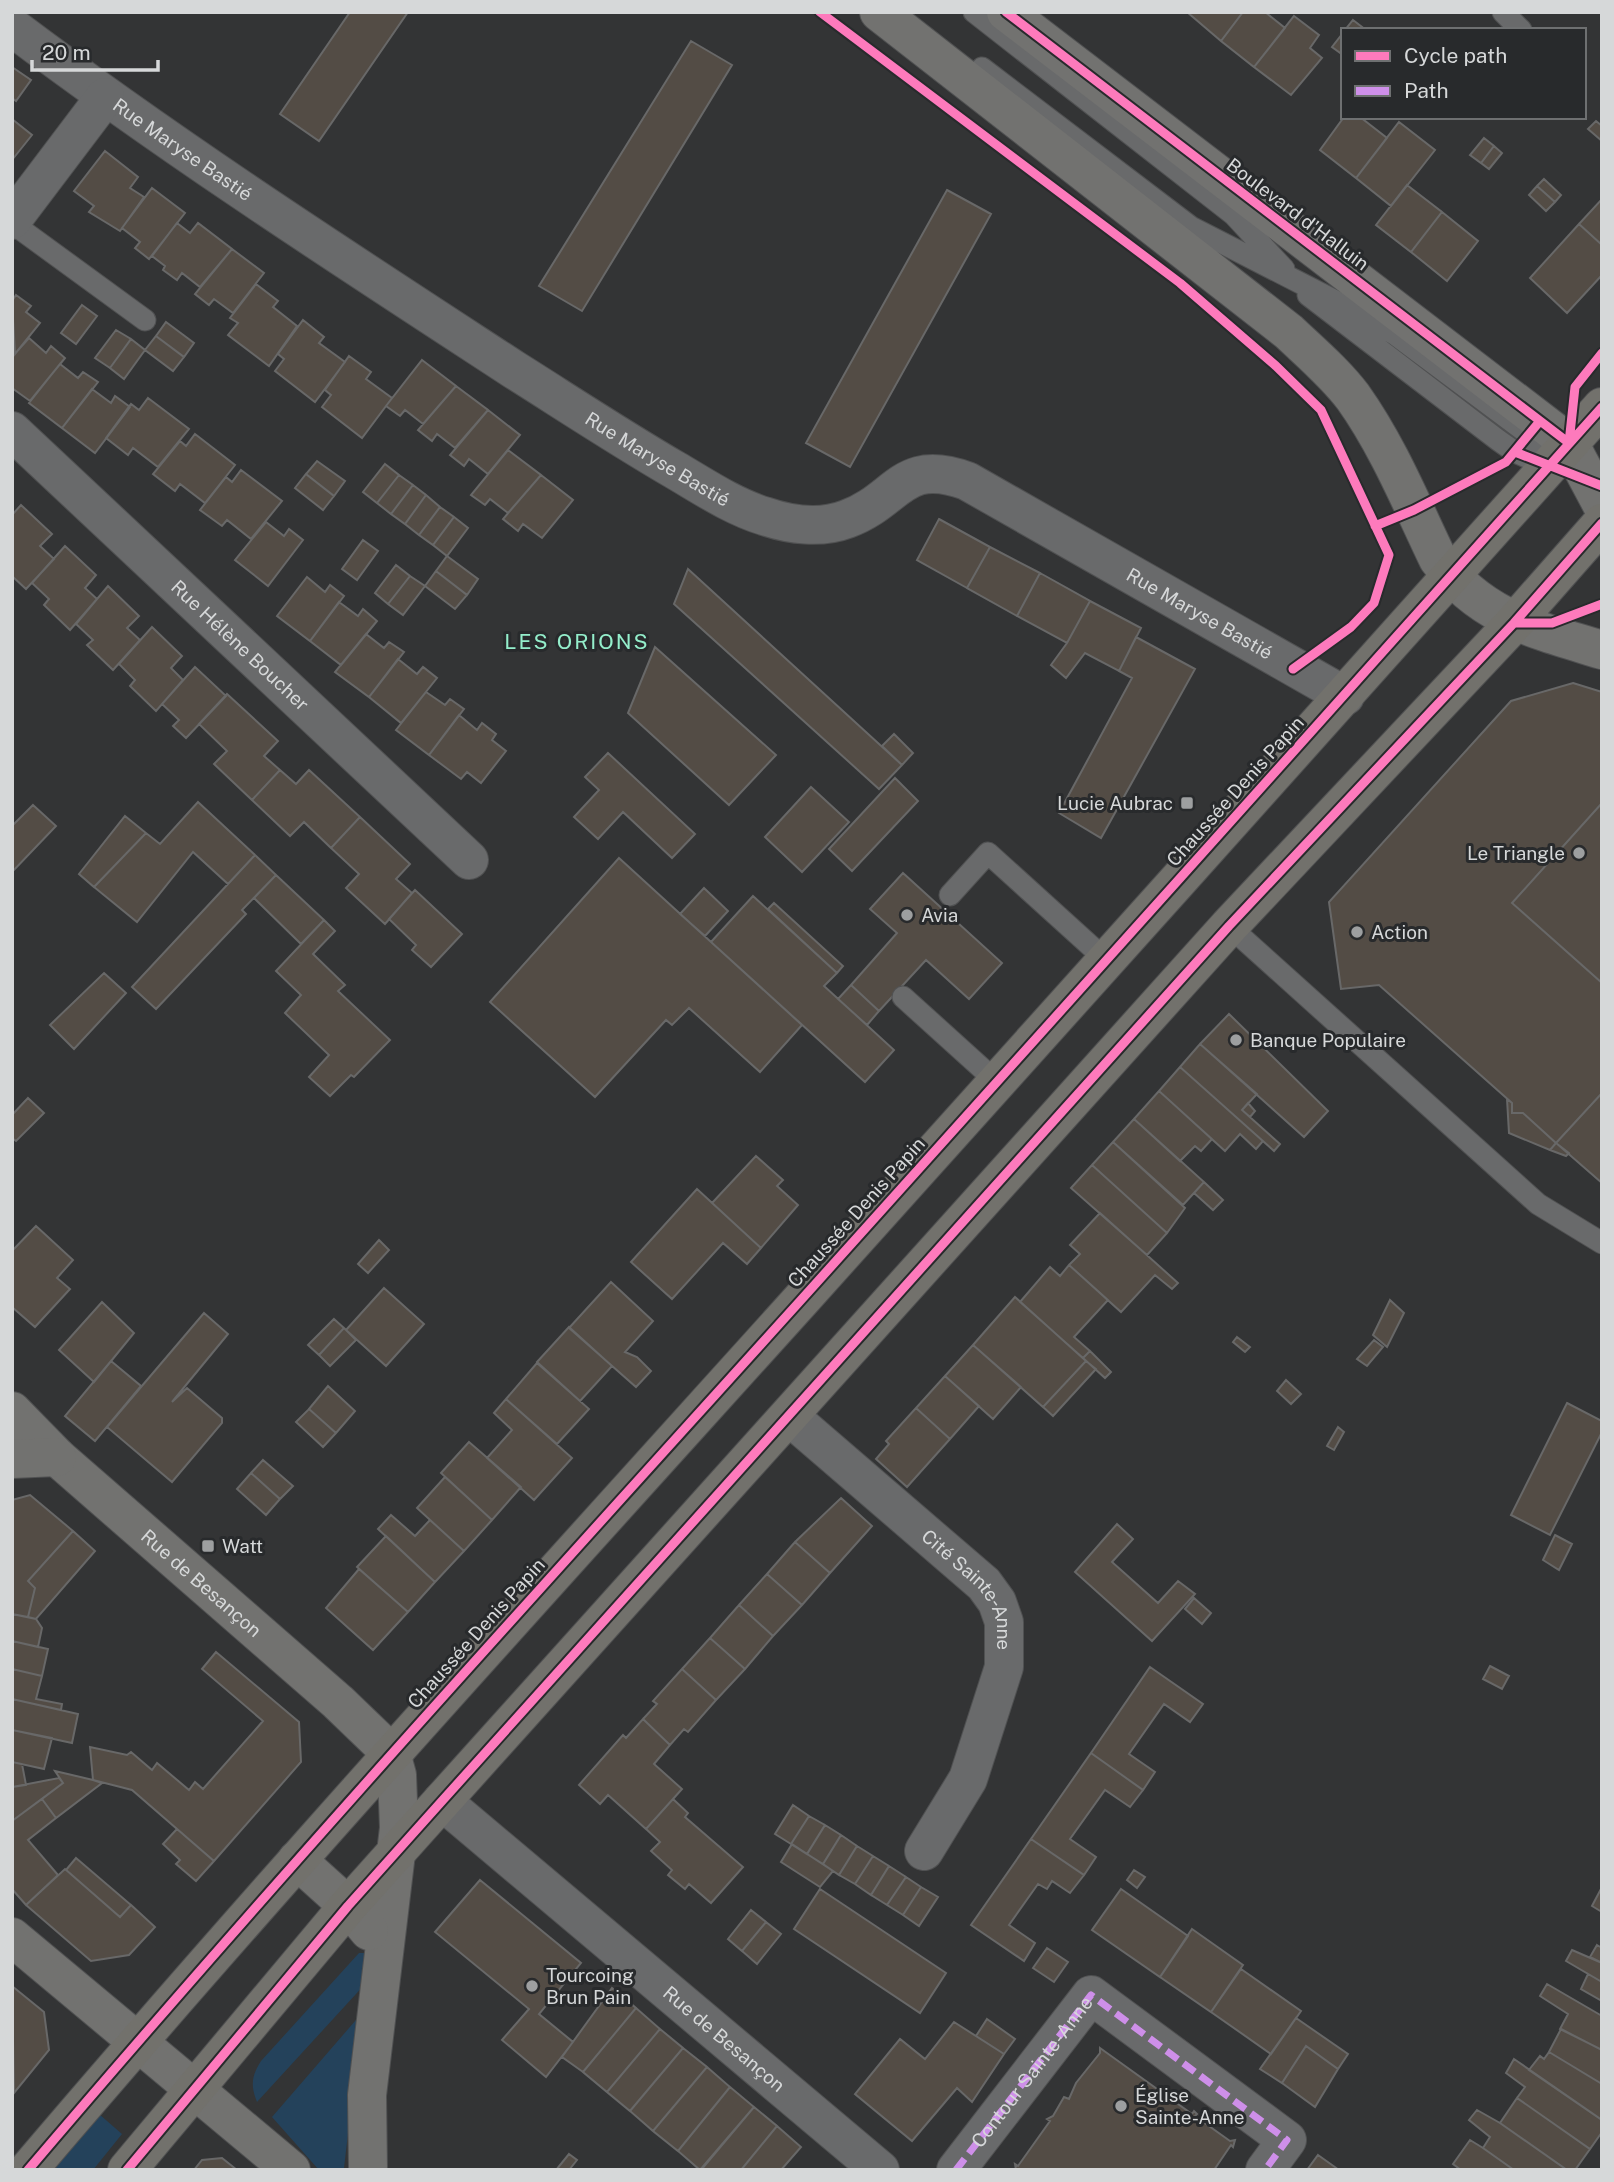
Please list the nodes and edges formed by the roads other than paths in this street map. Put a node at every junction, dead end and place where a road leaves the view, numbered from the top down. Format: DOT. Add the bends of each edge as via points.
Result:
graph roads {
  1 [pos="879,12"];
  2 [pos="908,12"];
  3 [pos="974,12"];
  4 [pos="1006,12"];
  5 [pos="1503,12"];
  6 [pos="12,27"];
  7 [pos="1519,28"];
  8 [pos="105,97"];
  9 [pos="12,222"];
  10 [pos="1292,278"];
  11 [pos="145,320"];
  12 [pos="1602,407"];
  13 [pos="12,431"];
  14 [pos="1581,470"];
  15 [pos="1602,523"];
  16 [pos="1451,577"];
  17 [pos="1514,623"];
  18 [pos="1602,650"];
  19 [pos="1345,696"];
  20 [pos="469,860"];
  21 [pos="950,895"];
  22 [pos="1229,926"];
  23 [pos="1105,959"];
  24 [pos="903,997"];
  25 [pos="998,1082"];
  26 [pos="1602,1243"];
  27 [pos="12,1411"];
  28 [pos="789,1416"];
  29 [pos="57,1457"];
  30 [pos="12,1459"];
  31 [pos="391,1753"];
  32 [pos="442,1801"];
  33 [pos="924,1851"];
  34 [pos="397,1854"];
  35 [pos="297,1860"];
  36 [pos="348,1906"];
  37 [pos="12,1937"];
  38 [pos="383,1954"];
  39 [pos="137,2041"];
  40 [pos="195,2090"];
  41 [pos="28,2170"];
  42 [pos="127,2170"];
  43 [pos="291,2170"];
  44 [pos="368,2170"];
  45 [pos="880,2170"];
  46 [pos="956,2170"];
  47 [pos="1265,2170"];
  1 -- 16 [label="main road" via="1269,316 1327,368 1372,427"];
  2 -- 10 [label="lane" via="1191,227"];
  3 -- 10 [label="lane" via="1234,215"];
  4 -- 14 [label="main road, Boulevard d'Halluin"];
  5 -- 7 [label="lane"];
  6 -- 8 [label="street, Rue Maryse Bastié"];
  8 -- 9 [label="street"];
  8 -- 19 [label="street, Rue Maryse Bastié" via="620,439 738,507 788,523 832,524 868,508 907,479 943,472 967,481"];
  9 -- 11 [label="lane"];
  10 -- 14 [label="lane" via="1396,335"];
  12 -- 14 [label="main road, Chaussée Denis Papin"];
  13 -- 20 [label="street, Rue Hélène Boucher"];
  14 -- 16 [label="main road, Chaussée Denis Papin"];
  15 -- 17 [label="main road"];
  16 -- 17 [label="main road"];
  16 -- 19 [label="main road, Chaussée Denis Papin"];
  17 -- 18 [label="main road"];
  17 -- 22 [label="main road"];
  19 -- 23 [label="main road, Chaussée Denis Papin"];
  21 -- 23 [label="lane" via="988,853"];
  22 -- 26 [label="lane" via="1538,1204"];
  22 -- 28 [label="main road"];
  23 -- 25 [label="main road, Chaussée Denis Papin"];
  24 -- 25 [label="lane"];
  25 -- 31 [label="main road, Chaussée Denis Papin"];
  27 -- 29 [label="main road, Rue de Besançon"];
  28 -- 32 [label="main road"];
  28 -- 33 [label="street, Cité Sainte-Anne" via="984,1584 1004,1622 1004,1667 968,1779"];
  29 -- 30 [label="main road"];
  29 -- 31 [label="main road, Rue de Besançon"];
  31 -- 34 [label="main road" via="400,1797"];
  31 -- 35 [label="main road, Chaussée Denis Papin"];
  32 -- 34 [label="main road"];
  32 -- 45 [label="street, Rue de Besançon"];
  34 -- 36 [label="main road"];
  34 -- 38 [label="main road"];
  35 -- 36 [label="main road"];
  35 -- 39 [label="main road, Chaussée Denis Papin"];
  36 -- 38 [label="main road"];
  36 -- 40 [label="main road"];
  37 -- 39 [label="main road"];
  38 -- 44 [label="main road" via="367,2095"];
  39 -- 40 [label="main road"];
  39 -- 41 [label="main road, Chaussée Denis Papin"];
  40 -- 42 [label="main road"];
  40 -- 43 [label="main road"];
  46 -- 47 [label="street, Contour Sainte-Anne" via="1091,1995 1287,2140"];
}
